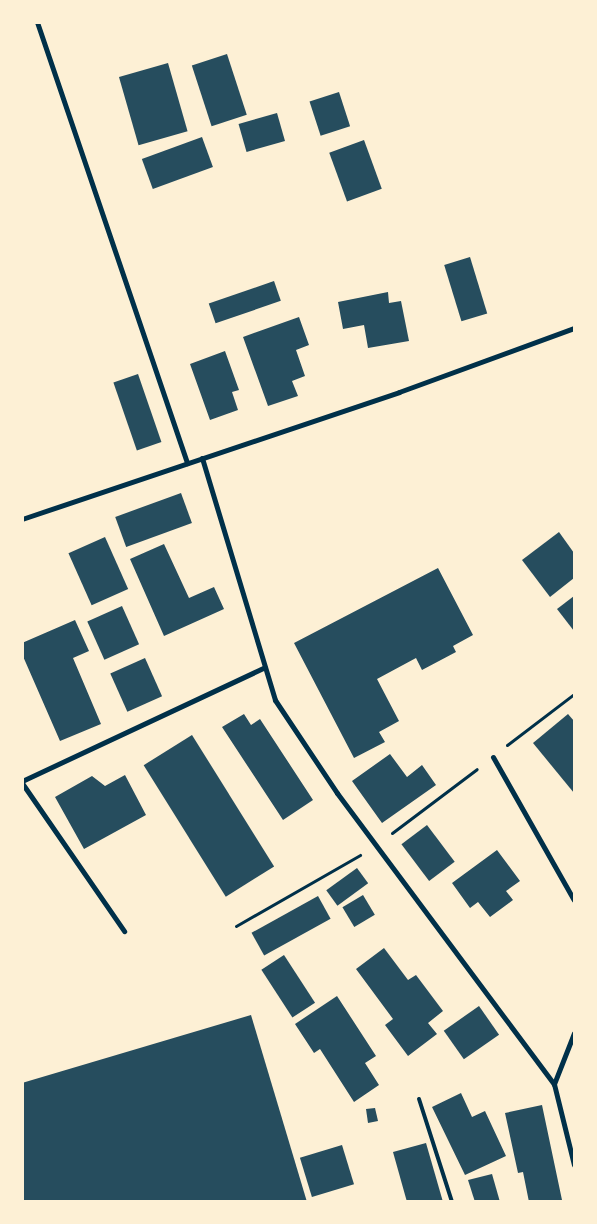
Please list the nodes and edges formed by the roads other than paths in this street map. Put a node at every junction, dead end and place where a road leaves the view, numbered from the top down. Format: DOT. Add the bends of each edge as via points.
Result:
graph roads {
  1 [pos="37,22"];
  2 [pos="574,328"];
  3 [pos="202,458"];
  4 [pos="187,463"];
  5 [pos="22,519"];
  6 [pos="265,667"];
  7 [pos="493,756"];
  8 [pos="22,782"];
  9 [pos="574,900"];
  10 [pos="124,931"];
  11 [pos="574,1033"];
  12 [pos="554,1084"];
  13 [pos="419,1099"];
  14 [pos="574,1165"];
  15 [pos="452,1202"];
  1 -- 4 [label="street"];
  2 -- 3 [label="street" via="399,392"];
  3 -- 4 [label="street"];
  3 -- 6 [label="street"];
  4 -- 5 [label="street"];
  6 -- 8 [label="street"];
  6 -- 12 [label="street" via="275,700 336,794"];
  7 -- 9 [label="street"];
  8 -- 10 [label="street"];
  11 -- 12 [label="street"];
  12 -- 14 [label="street"];
  13 -- 15 [label="lane"];
}
